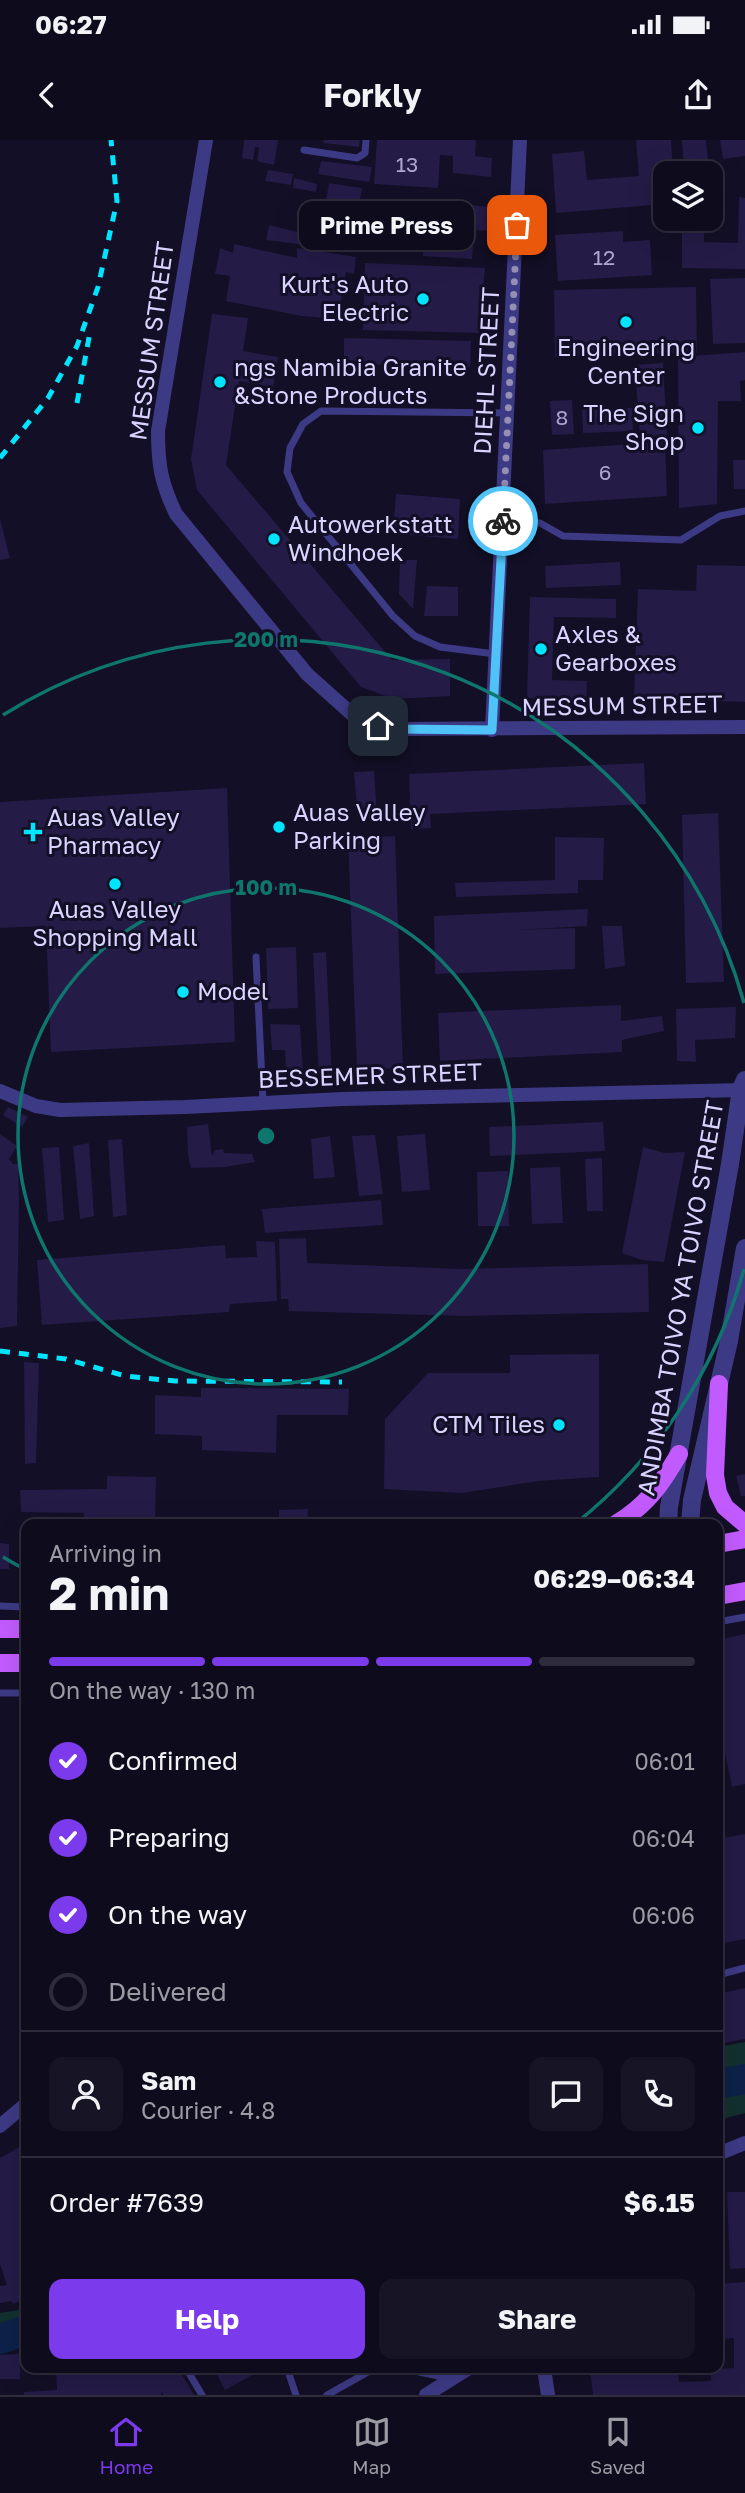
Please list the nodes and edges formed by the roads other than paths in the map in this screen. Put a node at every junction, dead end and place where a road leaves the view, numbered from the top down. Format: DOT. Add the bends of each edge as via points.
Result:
graph roads {
  1 [pos="206,140"];
  2 [pos="366,140"];
  3 [pos="520,140"];
  4 [pos="304,150"];
  5 [pos="508,413"];
  6 [pos="745,511"];
  7 [pos="503,522"];
  8 [pos="496,654"];
  9 [pos="745,727"];
  10 [pos="492,730"];
  11 [pos="256,957"];
  12 [pos="744,1087"];
  13 [pos="0,1091"];
  14 [pos="263,1102"];
  15 [pos="745,1248"];
  16 [pos="719,1384"];
  17 [pos="679,1454"];
  18 [pos="623,1519"];
  19 [pos="669,1519"];
  20 [pos="690,1519"];
  21 [pos="745,1524"];
  22 [pos="745,1539"];
  23 [pos="723,1543"];
  24 [pos="745,1591"];
  25 [pos="723,1594"];
  26 [pos="0,1606"];
  27 [pos="21,1606"];
  28 [pos="745,1617"];
  29 [pos="723,1621"];
  30 [pos="0,1629"];
  31 [pos="21,1629"];
  32 [pos="0,1662"];
  33 [pos="21,1663"];
  34 [pos="0,1693"];
  35 [pos="21,1693"];
  36 [pos="745,1968"];
  37 [pos="723,1974"];
  38 [pos="21,2108"];
  39 [pos="0,2126"];
  40 [pos="745,2143"];
  41 [pos="723,2152"];
  42 [pos="189,2373"];
  43 [pos="289,2373"];
  44 [pos="366,2373"];
  45 [pos="425,2373"];
  46 [pos="462,2373"];
  47 [pos="545,2373"];
  48 [pos="453,2379"];
  49 [pos="202,2395"];
  50 [pos="296,2395"];
  51 [pos="327,2395"];
  52 [pos="426,2395"];
  53 [pos="548,2395"];
  1 -- 10 [label="street, MESSUM STREET" via="158,431 158,460 176,514 307,674 354,716 398,729"];
  2 -- 4 [label="lane" via="365,153 358,158"];
  3 -- 5 [label="street, DIEHL STREET"];
  5 -- 7 [label="street, DIEHL STREET"];
  5 -- 8 [label="lane" via="321,411 303,424 292,442 287,472 301,503 393,616 415,636 440,647"];
  6 -- 7 [label="lane" via="720,516 681,540 563,536 540,523"];
  7 -- 8 [label="street, DIEHL STREET"];
  8 -- 10 [label="street, DIEHL STREET"];
  9 -- 10 [label="street, MESSUM STREET"];
  11 -- 14 [label="lane"];
  12 -- 14 [label="street, BESSEMER STREET"];
  12 -- 17 [label="street, ANDIMBA TOIVO YA TOIVO STREET"];
  13 -- 14 [label="street, BESSEMER STREET" via="60,1110"];
  15 -- 16 [label="street, ANDIMBA TOIVO YA TOIVO STREET"];
  16 -- 20 [label="street, ANDIMBA TOIVO YA TOIVO STREET"];
  16 -- 21 [label="main road" via="718,1493 725,1507"];
  17 -- 18 [label="main road" via="662,1484"];
  17 -- 19 [label="street, ANDIMBA TOIVO YA TOIVO STREET"];
  22 -- 23 [label="main road"];
  24 -- 25 [label="main road"];
  26 -- 27 [label="lane"];
  28 -- 29 [label="lane"];
  30 -- 31 [label="main road"];
  32 -- 33 [label="main road"];
  34 -- 35 [label="lane"];
  36 -- 37 [label="lane"];
  38 -- 39 [label="street"];
  40 -- 41 [label="street"];
  42 -- 49 [label="lane"];
  43 -- 50 [label="lane"];
  44 -- 51 [label="lane"];
  45 -- 48 [label="lane"];
  46 -- 48 [label="street"];
  47 -- 53 [label="street"];
  48 -- 52 [label="street"];
}
